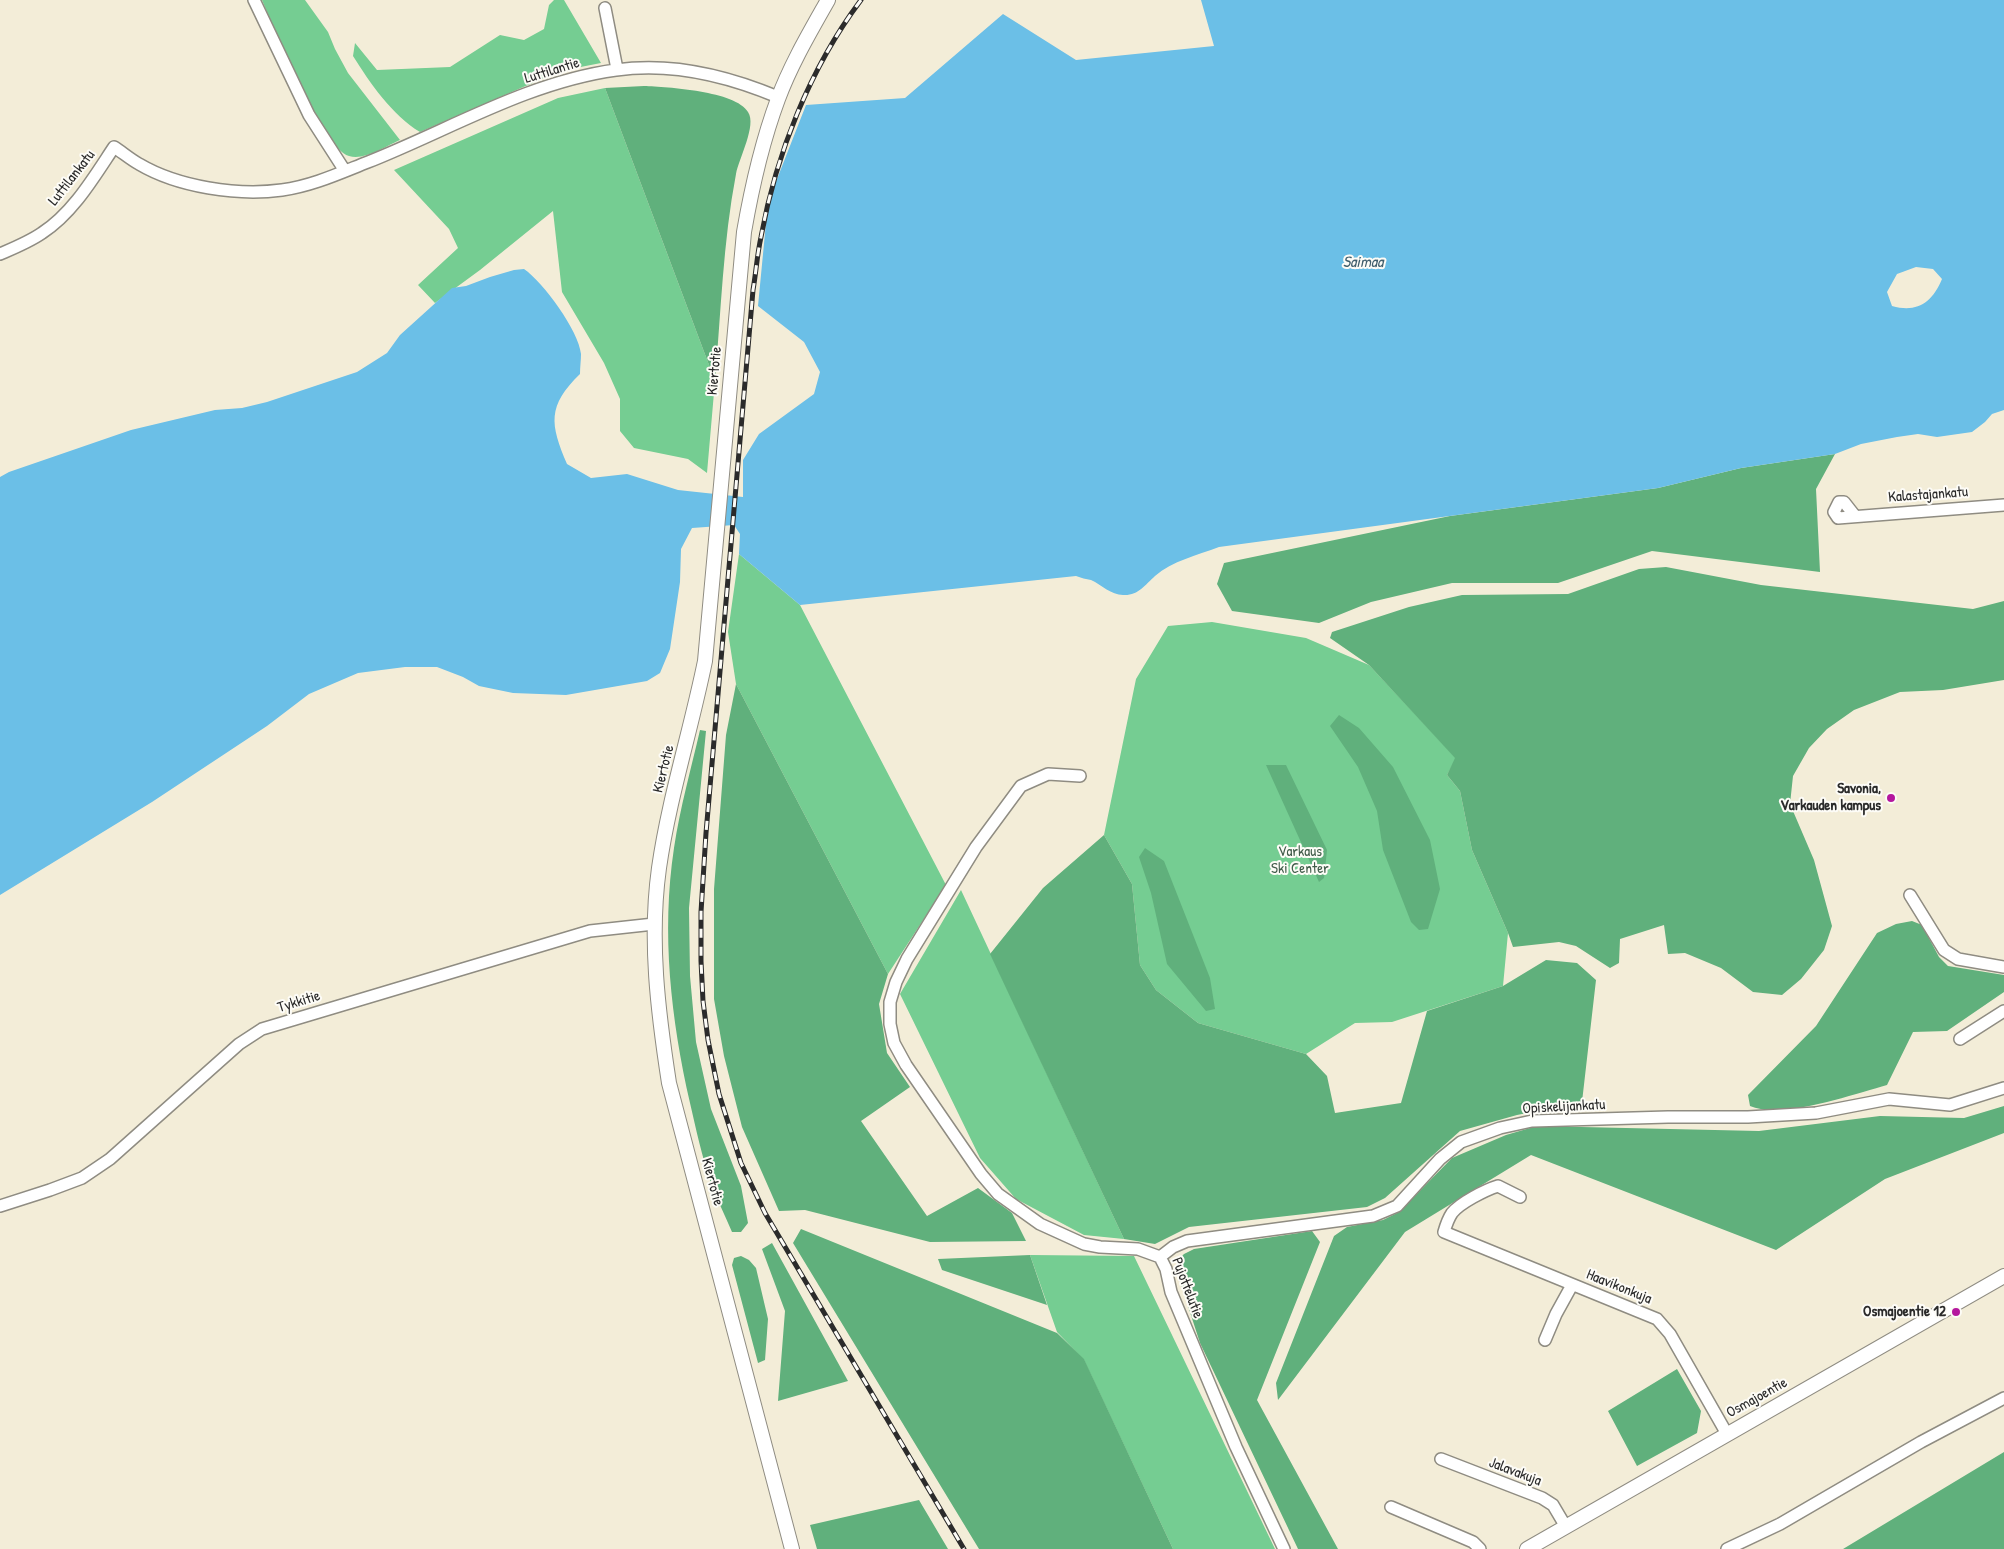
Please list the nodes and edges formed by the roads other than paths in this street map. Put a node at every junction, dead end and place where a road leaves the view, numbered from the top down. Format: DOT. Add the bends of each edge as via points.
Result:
graph roads {
  1 [pos="254,0"];
  2 [pos="828,0"];
  3 [pos="605,8"];
  4 [pos="617,69"];
  5 [pos="778,97"];
  6 [pos="114,146"];
  7 [pos="345,172"];
  8 [pos="0,254"];
  9 [pos="2004,505"];
  10 [pos="1855,516"];
  11 [pos="1080,776"];
  12 [pos="1910,895"];
  13 [pos="654,924"];
  14 [pos="2004,967"];
  15 [pos="2004,1011"];
  16 [pos="1960,1039"];
  17 [pos="2004,1088"];
  18 [pos="1520,1197"];
  19 [pos="0,1206"];
  20 [pos="1160,1257"];
  21 [pos="2004,1276"];
  22 [pos="1572,1284"];
  23 [pos="1545,1340"];
  24 [pos="2004,1398"];
  25 [pos="1727,1434"];
  26 [pos="1441,1459"];
  27 [pos="1391,1507"];
  28 [pos="1566,1526"];
  29 [pos="792,1549"];
  30 [pos="1284,1549"];
  31 [pos="1480,1549"];
  32 [pos="1527,1549"];
  33 [pos="1727,1549"];
  1 -- 7 [label="street" via="309,115"];
  2 -- 5 [label="street, Kiertotie" via="806,37"];
  3 -- 4 [label="street"];
  4 -- 5 [label="street, Luttilantie" via="680,69 721,78"];
  4 -- 7 [label="street, Luttilantie" via="560,82 515,98"];
  5 -- 13 [label="street, Kiertotie" via="764,139 744,232 705,661 668,818"];
  6 -- 7 [label="street, Luttilantie" via="138,164 160,174 222,190 283,190"];
  6 -- 8 [label="street, Luttilankatu" via="77,201 60,218 44,232"];
  9 -- 10 [label="street, Kalastajankatu"];
  11 -- 20 [label="street, Pujottelutie" via="1048,774 1021,786 976,847 907,959 890,1002 890,1024 894,1043 906,1065 998,1194 1040,1224 1084,1244 1100,1248 1138,1249"];
  12 -- 14 [label="street" via="1944,950 1958,959"];
  13 -- 19 [label="street, Tykkitie" via="590,931 262,1029 239,1044 110,1159 82,1178"];
  13 -- 29 [label="street, Kiertotie" via="655,975 669,1083"];
  15 -- 16 [label="street"];
  17 -- 20 [label="street, Opiskelijankatu" via="1950,1105 1889,1099 1816,1112 1748,1117 1532,1121 1461,1142 1440,1159 1397,1206 1373,1216 1187,1241"];
  18 -- 22 [label="street, Haavikonkuja" via="1498,1186 1488,1189 1454,1211 1444,1232"];
  20 -- 30 [label="street, Pujottelutie" via="1171,1292 1236,1447"];
  21 -- 25 [label="street, Osmajoentie"];
  22 -- 23 [label="street"];
  22 -- 25 [label="street, Haavikonkuja" via="1657,1319 1664,1325"];
  24 -- 33 [label="street" via="1921,1442 1777,1529"];
  25 -- 28 [label="street, Osmajoentie"];
  26 -- 28 [label="street, Jalavakuja" via="1542,1498 1553,1505"];
  27 -- 31 [label="street" via="1473,1542"];
  28 -- 32 [label="street, Osmajoentie"];
}
